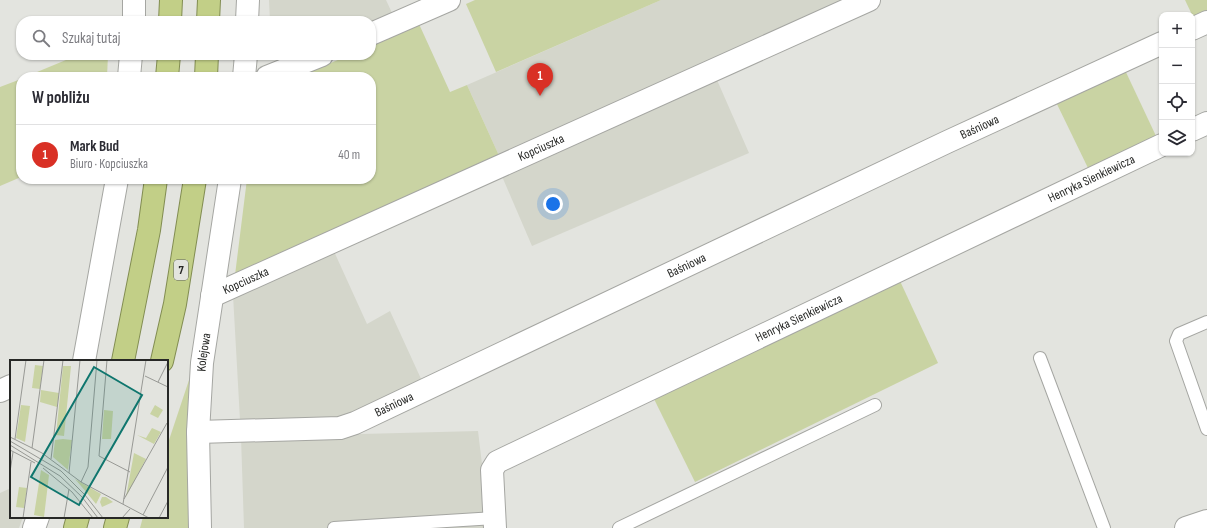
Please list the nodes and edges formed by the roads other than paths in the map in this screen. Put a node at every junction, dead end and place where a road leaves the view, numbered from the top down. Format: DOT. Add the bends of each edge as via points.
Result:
graph roads {
  1 [pos="134,0"];
  2 [pos="171,0"];
  3 [pos="209,0"];
  4 [pos="248,0"];
  5 [pos="449,0"];
  6 [pos="869,0"];
  7 [pos="134,16"];
  8 [pos="170,16"];
  9 [pos="208,16"];
  10 [pos="247,16"];
  11 [pos="1207,22"];
  12 [pos="1195,28"];
  13 [pos="376,32"];
  14 [pos="1159,44"];
  15 [pos="130,60"];
  16 [pos="169,60"];
  17 [pos="207,60"];
  18 [pos="246,60"];
  19 [pos="310,60"];
  20 [pos="129,72"];
  21 [pos="167,72"];
  22 [pos="206,72"];
  23 [pos="244,72"];
  24 [pos="280,72"];
  25 [pos="1207,123"];
  26 [pos="1195,129"];
  27 [pos="1159,146"];
  28 [pos="116,184"];
  29 [pos="155,184"];
  30 [pos="194,184"];
  31 [pos="229,184"];
  32 [pos="212,296"];
  33 [pos="1207,322"];
  34 [pos="1040,358"];
  35 [pos="84,360"];
  36 [pos="123,360"];
  37 [pos="162,360"];
  38 [pos="10,386"];
  39 [pos="0,391"];
  40 [pos="875,404"];
  41 [pos="1207,429"];
  42 [pos="198,432"];
  43 [pos="38,518"];
  44 [pos="78,518"];
  45 [pos="118,518"];
  46 [pos="1207,521"];
  47 [pos="495,523"];
  48 [pos="407,526"];
  49 [pos="34,528"];
  50 [pos="75,528"];
  51 [pos="115,528"];
  52 [pos="200,528"];
  53 [pos="334,528"];
  54 [pos="619,528"];
  55 [pos="1104,528"];
  56 [pos="1186,528"];
  1 -- 7 [label="street"];
  2 -- 8 [label="highway"];
  3 -- 9 [label="highway"];
  4 -- 10 [label="street"];
  5 -- 13 [label="street"];
  6 -- 32 [label="street, Kopciuszka"];
  11 -- 12 [label="street"];
  14 -- 42 [label="street, Baśniowa" via="355,423 340,428"];
  15 -- 20 [label="street"];
  16 -- 21 [label="highway"];
  17 -- 22 [label="highway"];
  18 -- 23 [label="street"];
  19 -- 24 [label="street"];
  25 -- 26 [label="street"];
  27 -- 47 [label="street, Henryka Sienkiewicza" via="497,462 492,470"];
  28 -- 35 [label="street"];
  29 -- 36 [label="highway" via="149,230"];
  30 -- 37 [label="highway, 7" via="175,304"];
  31 -- 32 [label="street, Kolejowa"];
  32 -- 42 [label="street, Kolejowa" via="202,363"];
  33 -- 41 [label="lane" via="1179,334 1176,341"];
  34 -- 55 [label="lane"];
  38 -- 39 [label="street"];
  40 -- 54 [label="lane"];
  42 -- 52 [label="street, Kolejowa"];
  43 -- 49 [label="street"];
  44 -- 50 [label="highway"];
  45 -- 51 [label="highway"];
  46 -- 56 [label="street"];
  47 -- 48 [label="lane"];
  48 -- 53 [label="lane"];
}
